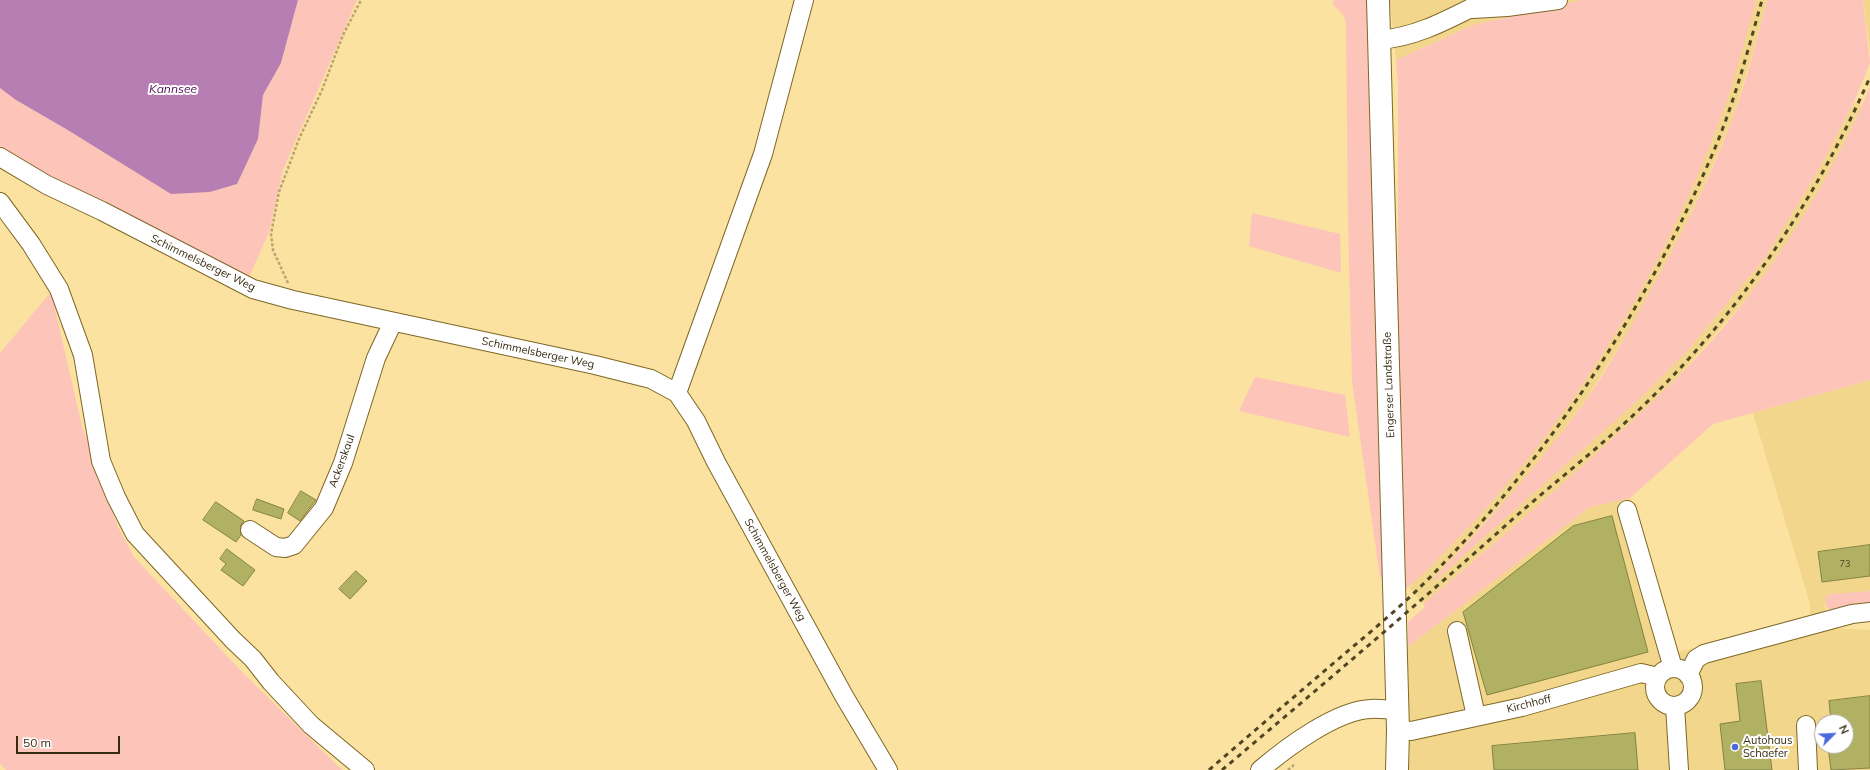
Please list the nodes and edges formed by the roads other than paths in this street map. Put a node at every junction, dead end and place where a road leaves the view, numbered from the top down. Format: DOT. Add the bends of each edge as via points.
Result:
graph roads {
  1 [pos="804,0"];
  2 [pos="1378,0"];
  3 [pos="1487,0"];
  4 [pos="1558,0"];
  5 [pos="1468,9"];
  6 [pos="1379,40"];
  7 [pos="0,157"];
  8 [pos="0,202"];
  9 [pos="393,322"];
  10 [pos="676,393"];
  11 [pos="1627,510"];
  12 [pos="250,530"];
  13 [pos="1870,612"];
  14 [pos="1457,631"];
  15 [pos="1681,672"];
  16 [pos="1658,677"];
  17 [pos="1675,706"];
  18 [pos="1476,716"];
  19 [pos="1398,720"];
  20 [pos="1806,725"];
  21 [pos="365,770"];
  22 [pos="888,770"];
  23 [pos="1260,770"];
  24 [pos="1397,770"];
  25 [pos="1679,770"];
  26 [pos="1808,770"];
  1 -- 10 [label="street" via="763,154"];
  2 -- 6 [label="main road, Engerser Landstraße"];
  3 -- 5 [label="street"];
  4 -- 5 [label="street"];
  5 -- 6 [label="street" via="1427,30 1409,36"];
  6 -- 19 [label="main road, Engerser Landstraße"];
  7 -- 9 [label="street, Schimmelsberger Weg" via="47,185 253,290"];
  8 -- 21 [label="street" via="31,244 59,289 83,355 101,461 116,497 136,534 253,659 311,726"];
  9 -- 10 [label="street, Schimmelsberger Weg" via="595,365 650,379"];
  9 -- 12 [label="street, Ackerskaul" via="376,358 343,463 324,508 294,545 285,548 276,547"];
  10 -- 22 [label="street, Schimmelsberger Weg" via="696,421 840,690"];
  11 -- 15 [label="street"];
  13 -- 15 [label="street" via="1852,614 1704,654"];
  14 -- 18 [label="street"];
  15 -- 16 [label="street" via="1662,672"];
  15 -- 17 [label="street" via="1692,683 1692,690 1684,703"];
  16 -- 17 [label="street" via="1655,686 1658,697 1668,705"];
  16 -- 18 [label="street, Kirchhoff" via="1641,673 1522,707"];
  17 -- 25 [label="street"];
  18 -- 19 [label="street, Kirchhoff" via="1411,731"];
  19 -- 23 [label="street, Kirchhoff" via="1368,709 1339,716 1278,755"];
  19 -- 24 [label="main road, Engerser Landstraße"];
  20 -- 26 [label="street"];
}
